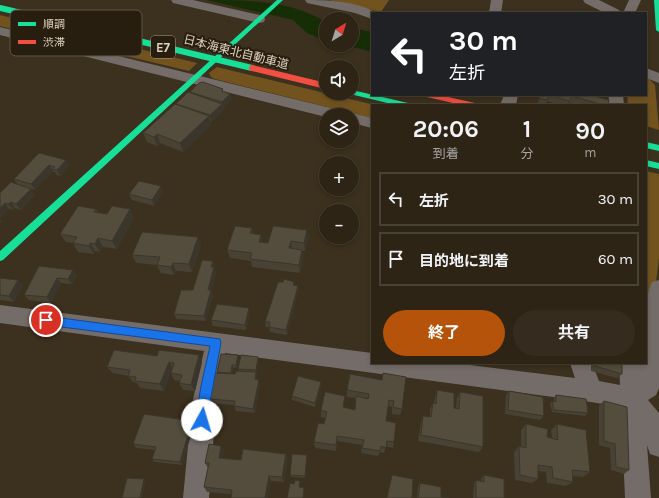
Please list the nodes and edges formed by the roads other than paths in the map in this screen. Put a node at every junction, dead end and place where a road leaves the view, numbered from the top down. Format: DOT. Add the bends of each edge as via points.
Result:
graph roads {
  1 [pos="177,0"];
  2 [pos="280,0"];
  3 [pos="311,0"];
  4 [pos="497,0"];
  5 [pos="589,0"];
  6 [pos="635,0"];
  7 [pos="657,0"];
  8 [pos="0,8"];
  9 [pos="10,10"];
  10 [pos="612,10"];
  11 [pos="495,12"];
  12 [pos="629,12"];
  13 [pos="371,16"];
  14 [pos="259,19"];
  15 [pos="659,30"];
  16 [pos="0,31"];
  17 [pos="10,33"];
  18 [pos="142,42"];
  19 [pos="218,46"];
  20 [pos="241,51"];
  21 [pos="101,56"];
  22 [pos="647,73"];
  23 [pos="193,79"];
  24 [pos="659,79"];
  25 [pos="319,84"];
  26 [pos="359,94"];
  27 [pos="433,96"];
  28 [pos="401,104"];
  29 [pos="468,104"];
  30 [pos="319,110"];
  31 [pos="359,120"];
  32 [pos="371,123"];
  33 [pos="647,145"];
  34 [pos="659,148"];
  35 [pos="647,163"];
  36 [pos="659,166"];
  37 [pos="0,257"];
  38 [pos="659,288"];
  39 [pos="0,314"];
  40 [pos="216,343"];
  41 [pos="371,363"];
  42 [pos="380,364"];
  43 [pos="581,364"];
  44 [pos="630,364"];
  45 [pos="591,392"];
  46 [pos="631,398"];
  47 [pos="659,445"];
  48 [pos="196,498"];
  49 [pos="638,498"];
  1 -- 14 [label="street"];
  2 -- 14 [label="main road"];
  3 -- 13 [label="street" via="358,10"];
  4 -- 11 [label="street"];
  5 -- 10 [label="street"];
  6 -- 12 [label="street"];
  7 -- 15 [label="main road"];
  8 -- 9 [label="main road, 日本海東北自動車道 / E7, bridge"];
  14 -- 23 [label="main road"];
  16 -- 17 [label="street"];
  18 -- 25 [label="main road, 日本海東北自動車道 / E7, bridge"];
  19 -- 20 [label="main road, 日本海東北自動車道"];
  21 -- 23 [label="street"];
  22 -- 24 [label="street"];
  23 -- 30 [label="street"];
  23 -- 37 [label="main road"];
  26 -- 28 [label="main road"];
  27 -- 29 [label="main road"];
  31 -- 32 [label="street"];
  33 -- 34 [label="main road"];
  35 -- 36 [label="main road"];
  38 -- 46 [label="street" via="648,387"];
  39 -- 40 [label="street"];
  40 -- 41 [label="street"];
  40 -- 48 [label="street" via="204,404"];
  42 -- 45 [label="street"];
  43 -- 45 [label="street"];
  44 -- 46 [label="street"];
  45 -- 46 [label="street"];
  46 -- 47 [label="street" via="655,427"];
  46 -- 49 [label="street"];
}
